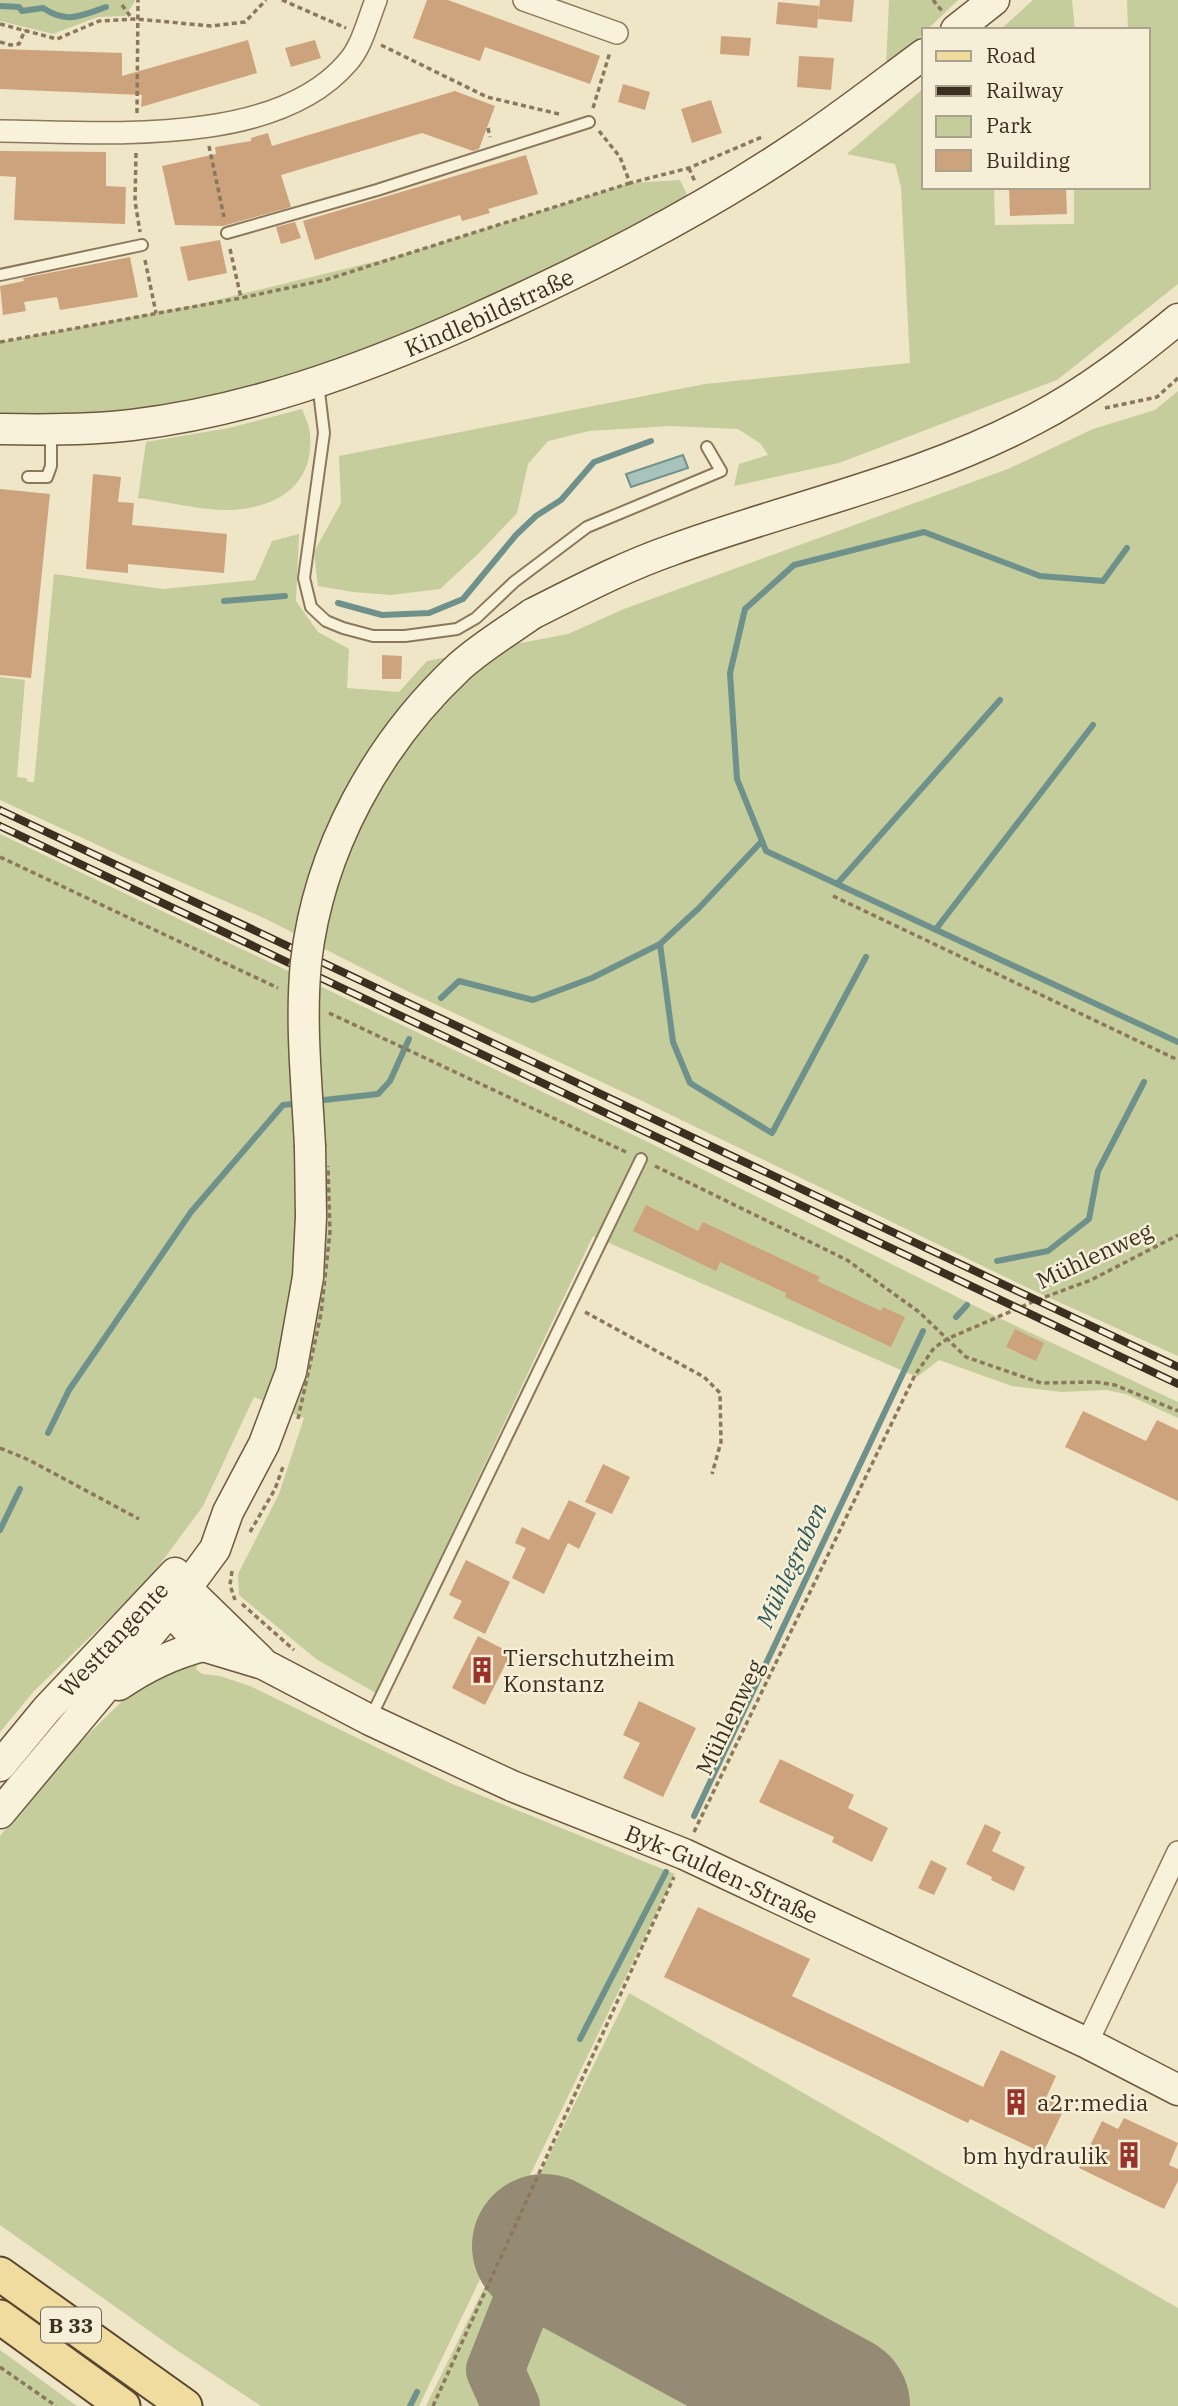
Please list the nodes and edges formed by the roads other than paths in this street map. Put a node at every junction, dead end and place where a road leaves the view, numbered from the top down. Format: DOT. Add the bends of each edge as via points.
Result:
graph roads {
  1 [pos="376,0"];
  2 [pos="524,0"];
  3 [pos="994,0"];
  4 [pos="959,28"];
  5 [pos="617,33"];
  6 [pos="922,55"];
  7 [pos="589,122"];
  8 [pos="0,131"];
  9 [pos="227,233"];
  10 [pos="142,246"];
  11 [pos="0,275"];
  12 [pos="1178,319"];
  13 [pos="318,383"];
  14 [pos="0,429"];
  15 [pos="51,430"];
  16 [pos="707,447"];
  17 [pos="29,477"];
  18 [pos="641,1159"];
  19 [pos="174,1595"];
  20 [pos="203,1646"];
  21 [pos="263,1664"];
  22 [pos="98,1699"];
  23 [pos="370,1720"];
  24 [pos="0,1766"];
  25 [pos="0,1813"];
  26 [pos="1178,1852"];
  27 [pos="1087,2043"];
  28 [pos="1178,2090"];
  29 [pos="0,2274"];
  30 [pos="0,2317"];
  31 [pos="123,2406"];
  32 [pos="185,2406"];
  1 -- 8 [label="street" via="349,62 319,89 276,109 205,128 136,133"];
  2 -- 5 [label="street"];
  3 -- 4 [label="main road"];
  6 -- 13 [label="main road, Kindlebildstraße" via="796,148 705,204 566,278 395,355"];
  7 -- 9 [label="lane"];
  10 -- 11 [label="lane"];
  12 -- 19 [label="main road, Westtangente, bridge" via="1129,360 1080,392 960,455 670,550 532,614 461,665 383,752 350,814 324,879 310,932 305,1031 311,1217 308,1277 291,1372 290,1420 264,1444 228,1512"];
  13 -- 15 [label="main road, Kindlebildstraße" via="203,413 132,425"];
  13 -- 16 [label="lane" via="324,433 304,578 311,607 326,621 373,636 457,629 587,527 721,471"];
  14 -- 15 [label="main road, Kindlebildstraße"];
  15 -- 17 [label="lane" via="47,477"];
  18 -- 23 [label="lane"];
  19 -- 20 [label="main road"];
  19 -- 21 [label="main road, Byk-Gulden-Straße" via="227,1608"];
  19 -- 22 [label="main road, Westtangente"];
  19 -- 24 [label="main road, Westtangente" via="90,1661"];
  20 -- 21 [label="main road, Byk-Gulden-Straße"];
  20 -- 22 [label="main road" via="139,1671"];
  21 -- 23 [label="main road, Byk-Gulden-Straße"];
  22 -- 25 [label="main road, Westtangente"];
  23 -- 27 [label="main road, Byk-Gulden-Straße" via="512,1786 684,1854"];
  26 -- 27 [label="street"];
  27 -- 28 [label="main road, Byk-Gulden-Straße"];
  29 -- 32 [label="main road, B 33"];
  30 -- 31 [label="main road, B 33"];
}
